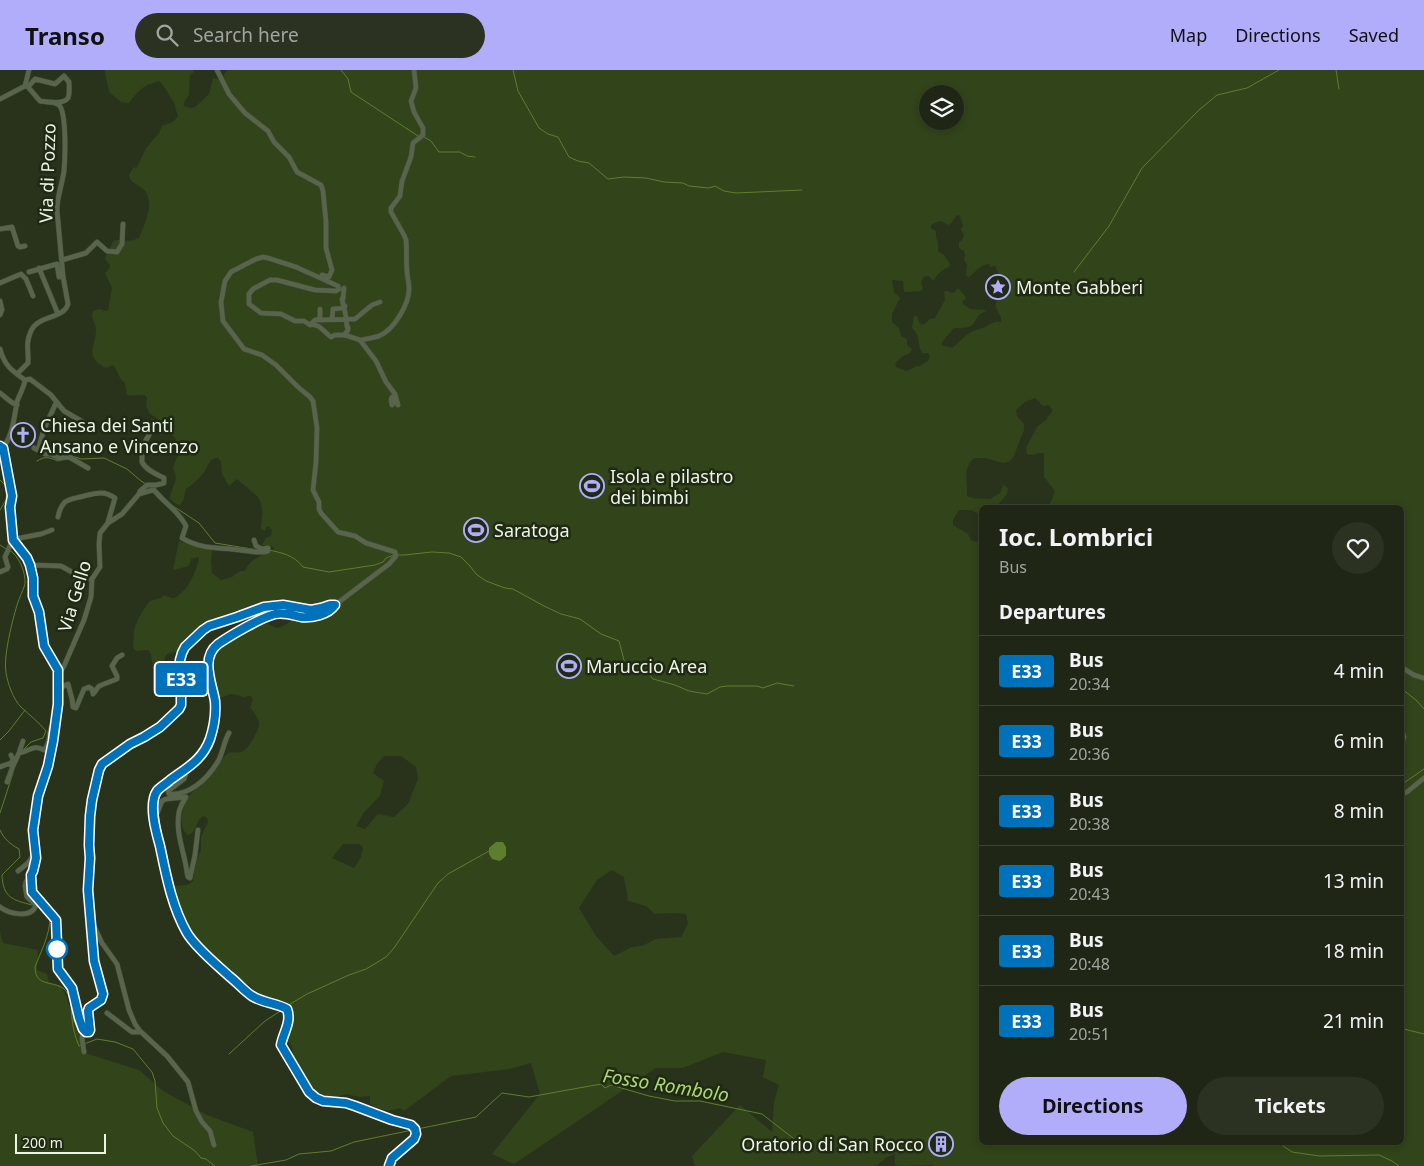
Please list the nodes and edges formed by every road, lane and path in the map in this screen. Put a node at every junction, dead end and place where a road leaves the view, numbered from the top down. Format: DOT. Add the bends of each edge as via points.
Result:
graph roads {
  1 [pos="29,70"];
  2 [pos="217,70"];
  3 [pos="414,70"];
  4 [pos="26,86"];
  5 [pos="0,99"];
  6 [pos="52,102"];
  7 [pos="123,224"];
  8 [pos="0,229"];
  9 [pos="25,246"];
  10 [pos="62,260"];
  11 [pos="39,268"];
  12 [pos="29,272"];
  13 [pos="311,273"];
  14 [pos="63,276"];
  15 [pos="0,283"];
  16 [pos="344,288"];
  17 [pos="33,296"];
  18 [pos="0,301"];
  19 [pos="380,302"];
  20 [pos="344,308"];
  21 [pos="320,309"];
  22 [pos="58,314"];
  23 [pos="0,315"];
  24 [pos="332,319"];
  25 [pos="346,319"];
  26 [pos="316,320"];
  27 [pos="310,325"];
  28 [pos="344,335"];
  29 [pos="360,340"];
  30 [pos="0,349"];
  31 [pos="17,374"];
  32 [pos="25,380"];
  33 [pos="0,393"];
  34 [pos="56,402"];
  35 [pos="17,405"];
  36 [pos="395,405"];
  37 [pos="88,425"];
  38 [pos="161,432"];
  39 [pos="2,447"];
  40 [pos="88,468"];
  41 [pos="139,494"];
  42 [pos="58,517"];
  43 [pos="108,523"];
  44 [pos="52,530"];
  45 [pos="12,537"];
  46 [pos="254,540"];
  47 [pos="31,568"];
  48 [pos="0,572"];
  49 [pos="92,579"];
  50 [pos="335,605"];
  51 [pos="122,655"];
  52 [pos="57,668"];
  53 [pos="1404,669"];
  54 [pos="1424,678"];
  55 [pos="58,696"];
  56 [pos="54,723"];
  57 [pos="229,734"];
  58 [pos="23,741"];
  59 [pos="19,753"];
  60 [pos="11,755"];
  61 [pos="10,765"];
  62 [pos="0,767"];
  63 [pos="185,770"];
  64 [pos="1424,778"];
  65 [pos="7,782"];
  66 [pos="1404,793"];
  67 [pos="154,822"];
  68 [pos="198,830"];
  69 [pos="36,844"];
  70 [pos="18,871"];
  71 [pos="31,875"];
  72 [pos="0,907"];
  73 [pos="90,925"];
  74 [pos="108,1013"];
  75 [pos="83,1029"];
  76 [pos="140,1031"];
  77 [pos="84,1052"];
  78 [pos="214,1145"];
  79 [pos="389,1166"];
  1 -- 4 [label="street"];
  2 -- 13 [label="street" via="229,94 245,113 268,131 297,172 322,188 326,248 332,273 330,277"];
  3 -- 29 [label="street" via="416,88 411,101 424,128 423,135 414,143 400,196 391,208 406,240 408,299 394,324 383,334"];
  4 -- 5 [label="street"];
  4 -- 6 [label="street" via="40,101"];
  4 -- 6 [label="street" via="34,79 55,84 64,76 69,82 68,98"];
  6 -- 10 [label="street, Via di Pozzo" via="60,107 64,122 64,170 57,202"];
  7 -- 10 [label="street" via="122,244 116,252 107,251 97,242 86,253"];
  8 -- 9 [label="street" via="12,226 18,246"];
  10 -- 14 [label="street, Via di Pozzo"];
  11 -- 12 [label="street"];
  11 -- 14 [label="street" via="57,264 59,277"];
  11 -- 22 [label="street"];
  13 -- 27 [label="street" via="339,289 315,290 270,280 249,294 249,304 261,313 281,314"];
  13 -- 50 [label="street" via="268,258 256,259 228,275 221,302 223,322 244,349 262,355 276,365 313,401 317,428 313,490 321,513 338,532 396,554 389,564"];
  14 -- 22 [label="street, Via di Pozzo" via="68,306"];
  15 -- 17 [label="street" via="21,274"];
  16 -- 20 [label="street"];
  18 -- 23 [label="street"];
  19 -- 25 [label="street" via="372,304 356,319"];
  20 -- 24 [label="street" via="333,309"];
  20 -- 25 [label="street"];
  21 -- 26 [label="street" via="320,318"];
  22 -- 31 [label="street" via="39,322 32,329 27,349 28,362"];
  24 -- 25 [label="street"];
  24 -- 26 [label="street"];
  25 -- 28 [label="street" via="348,329"];
  26 -- 27 [label="street"];
  27 -- 28 [label="street" via="320,327 331,337"];
  28 -- 29 [label="street"];
  29 -- 36 [label="street" via="395,394"];
  30 -- 31 [label="street" via="7,365"];
  31 -- 32 [label="street"];
  32 -- 34 [label="street" via="30,379"];
  32 -- 35 [label="street"];
  33 -- 35 [label="street"];
  34 -- 37 [label="street" via="64,411"];
  34 -- 40 [label="street" via="36,449 45,454 69,457"];
  35 -- 39 [label="street" via="9,441"];
  38 -- 41 [label="street, Via Gello" via="153,422 142,447 142,462 164,478 164,483 147,485"];
  39 -- 45 [label="street" via="12,496"];
  41 -- 43 [label="street, Via Gello" via="122,514"];
  41 -- 46 [label="street" via="154,490 180,516 186,526 182,538 192,544 257,553 268,550 256,546"];
  42 -- 43 [label="street, Via Gello" via="66,501 96,492 115,498"];
  43 -- 49 [label="street, Via Gello" via="100,533 100,567"];
  44 -- 45 [label="street"];
  45 -- 47 [label="street"];
  45 -- 48 [label="street" via="6,557 8,568"];
  47 -- 49 [label="street" via="32,565 61,566 72,572 75,578"];
  47 -- 52 [label="street" via="33,596 44,646"];
  49 -- 52 [label="street, Via Gello" via="84,620 71,649"];
  50 -- 63 [label="street" via="325,614 314,616 273,614 217,645 208,666 215,714 210,739 202,755"];
  50 -- 73 [label="street" via="311,610 283,605 264,607 209,626 185,647 180,660 179,709 160,727 107,760 99,770 89,829"];
  51 -- 55 [label="street" via="112,666 118,678 99,686 93,694 89,687 84,689 76,708 73,707 68,684 62,687"];
  52 -- 55 [label="street"];
  53 -- 54 [label="street"];
  55 -- 56 [label="street"];
  56 -- 59 [label="street" via="48,747"];
  56 -- 69 [label="street" via="48,766 38,796 33,830"];
  57 -- 63 [label="street" via="218,762 201,781 186,791 169,794 168,791 184,779"];
  58 -- 59 [label="street"];
  59 -- 61 [label="street"];
  60 -- 61 [label="street"];
  61 -- 62 [label="street"];
  61 -- 65 [label="street"];
  63 -- 67 [label="street" via="157,790"];
  64 -- 66 [label="street"];
  67 -- 68 [label="street" via="162,801 186,798 180,810 178,828 190,878"];
  67 -- 79 [label="street" via="175,906 188,934 251,996 287,1009 289,1015 281,1045 309,1092 323,1101 358,1106 415,1129 414,1139 392,1158"];
  69 -- 70 [label="street" via="31,860"];
  69 -- 71 [label="street" via="36,863"];
  71 -- 72 [label="street" via="25,889 35,907 30,913"];
  71 -- 75 [label="street" via="32,892 56,920 58,969 72,988"];
  73 -- 75 [label="street" via="94,961 103,994 101,1000 89,1008 89,1032"];
  73 -- 76 [label="street" via="93,924 117,964 129,1010"];
  74 -- 76 [label="street" via="132,1032"];
  75 -- 77 [label="street"];
  76 -- 78 [label="street" via="167,1056 188,1082 196,1111 210,1131"];
}
